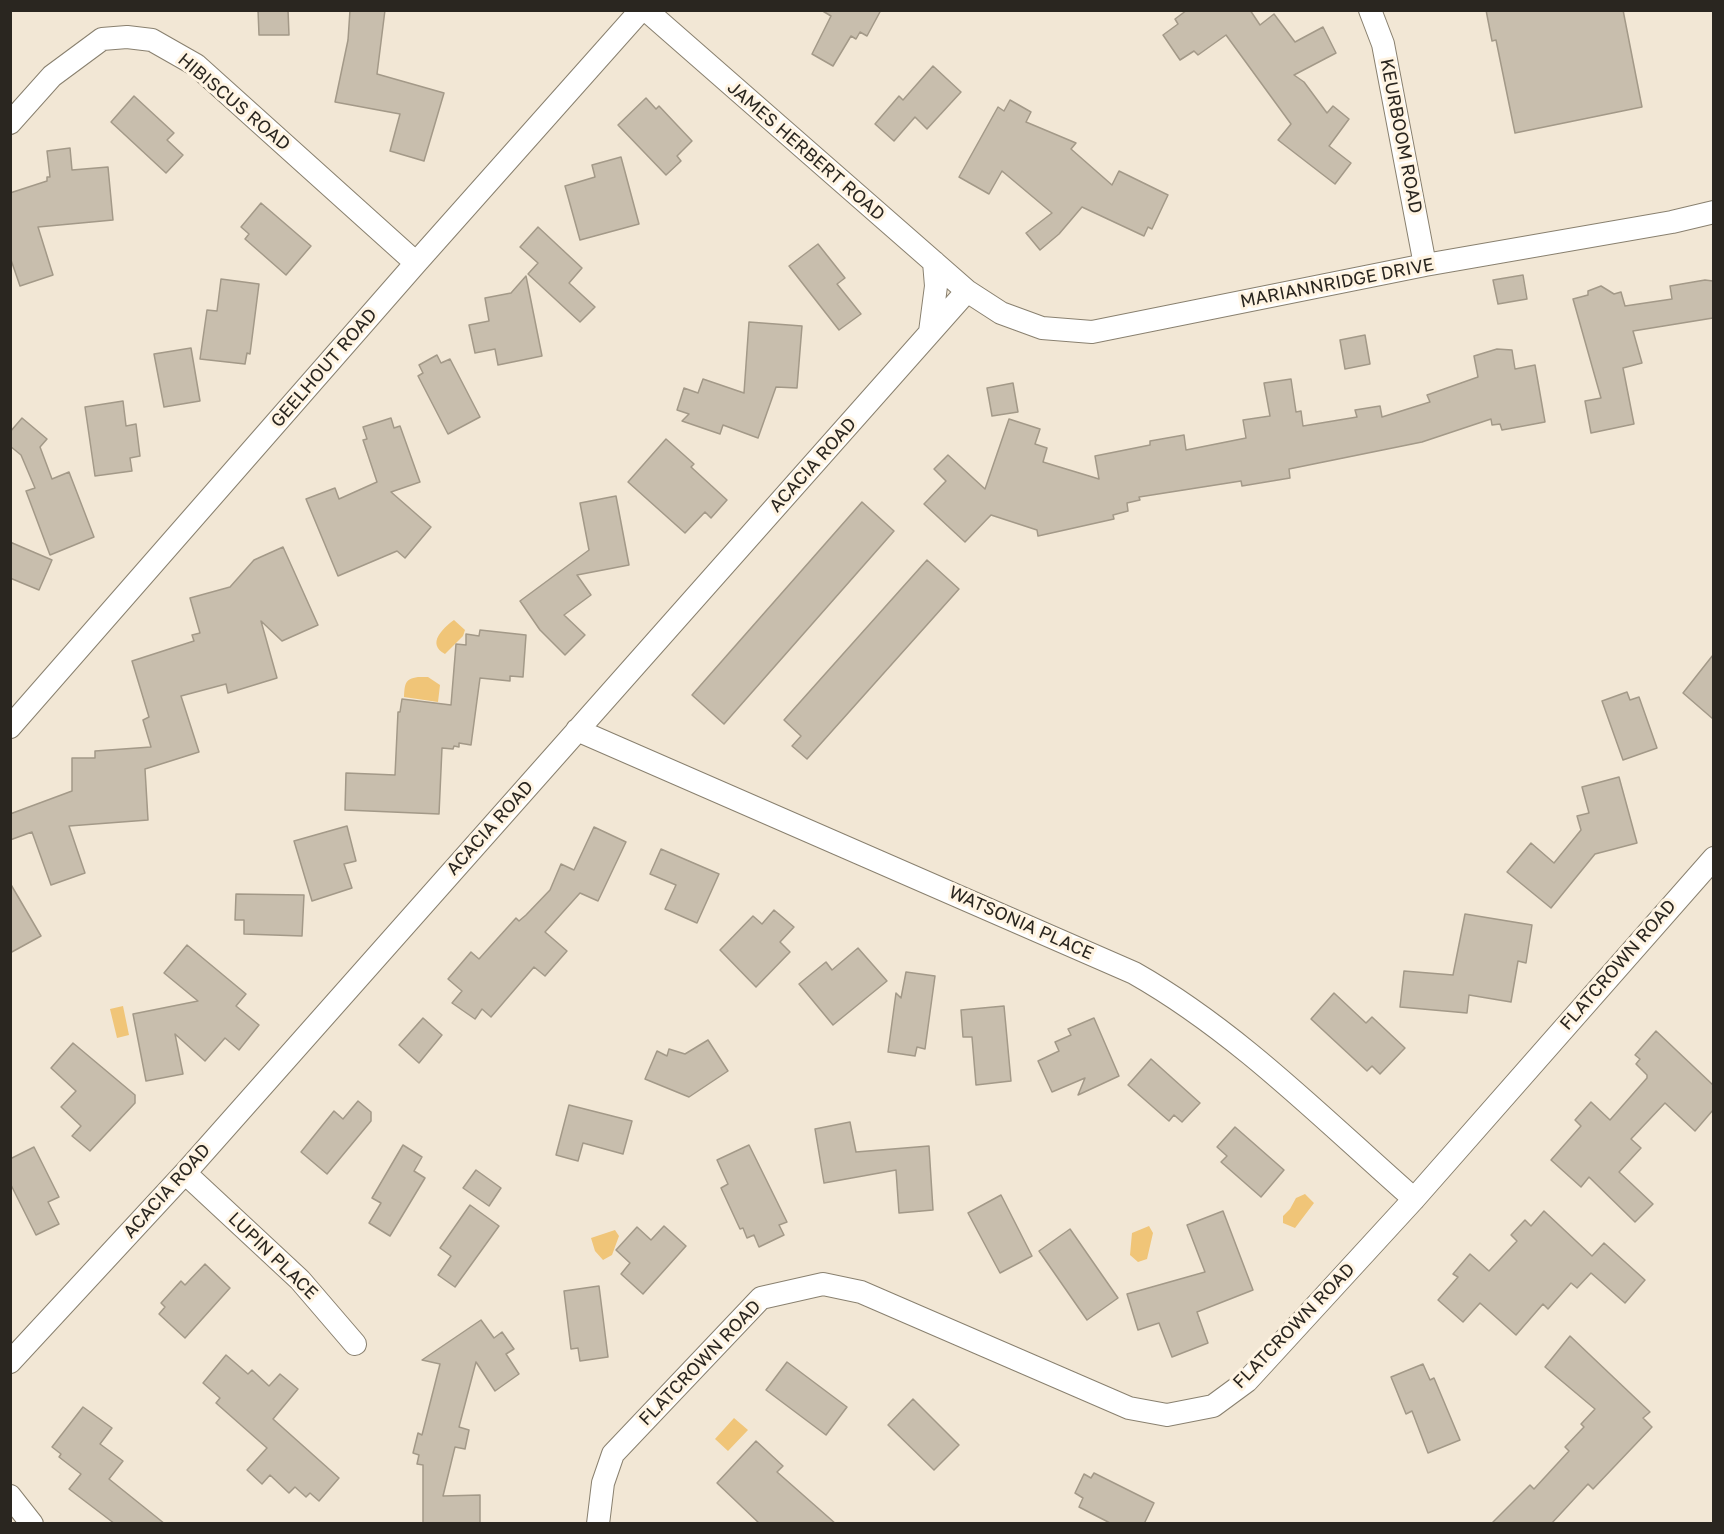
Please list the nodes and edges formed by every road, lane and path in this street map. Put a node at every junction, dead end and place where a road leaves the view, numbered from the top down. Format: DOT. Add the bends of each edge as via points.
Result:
graph roads {
  1 [pos="640,10"];
  2 [pos="646,10"];
  3 [pos="1370,10"];
  4 [pos="10,123"];
  5 [pos="1713,212"];
  6 [pos="416,262"];
  7 [pos="934,262"];
  8 [pos="1425,264"];
  9 [pos="967,291"];
  10 [pos="929,334"];
  11 [pos="10,727"];
  12 [pos="577,730"];
  13 [pos="1713,858"];
  14 [pos="185,1173"];
  15 [pos="1414,1199"];
  16 [pos="355,1344"];
  17 [pos="10,1362"];
  18 [pos="10,1496"];
  19 [pos="32,1524"];
  20 [pos="598,1524"];
  1 -- 6 [label="street, GEELHOUT ROAD"];
  2 -- 7 [label="street, JAMES HERBERT ROAD"];
  3 -- 8 [label="street, KEURBOOM ROAD" via="1383,44"];
  4 -- 6 [label="street, HIBISCUS ROAD" via="52,76 102,39 152,40 196,65"];
  5 -- 8 [label="street, MARIANNRIDGE DRIVE"];
  6 -- 11 [label="street, GEELHOUT ROAD"];
  7 -- 9 [label="street, JAMES HERBERT ROAD"];
  7 -- 10 [label="street" via="936,286"];
  8 -- 9 [label="street, MARIANNRIDGE DRIVE" via="1092,332 1042,328 1001,312"];
  9 -- 10 [label="street, ACACIA ROAD"];
  10 -- 12 [label="street, ACACIA ROAD"];
  12 -- 14 [label="street, ACACIA ROAD"];
  12 -- 15 [label="street, WATSONIA PLACE" via="1170,993 1220,1029"];
  13 -- 15 [label="street, FLATCROWN ROAD"];
  14 -- 16 [label="street, LUPIN PLACE" via="300,1280"];
  14 -- 17 [label="street, ACACIA ROAD"];
  15 -- 20 [label="street, FLATCROWN ROAD" via="1247,1381 1213,1406 1167,1416 1129,1408 861,1292 824,1284 761,1298 613,1454 603,1483"];
  18 -- 19 [label="street"];
}
